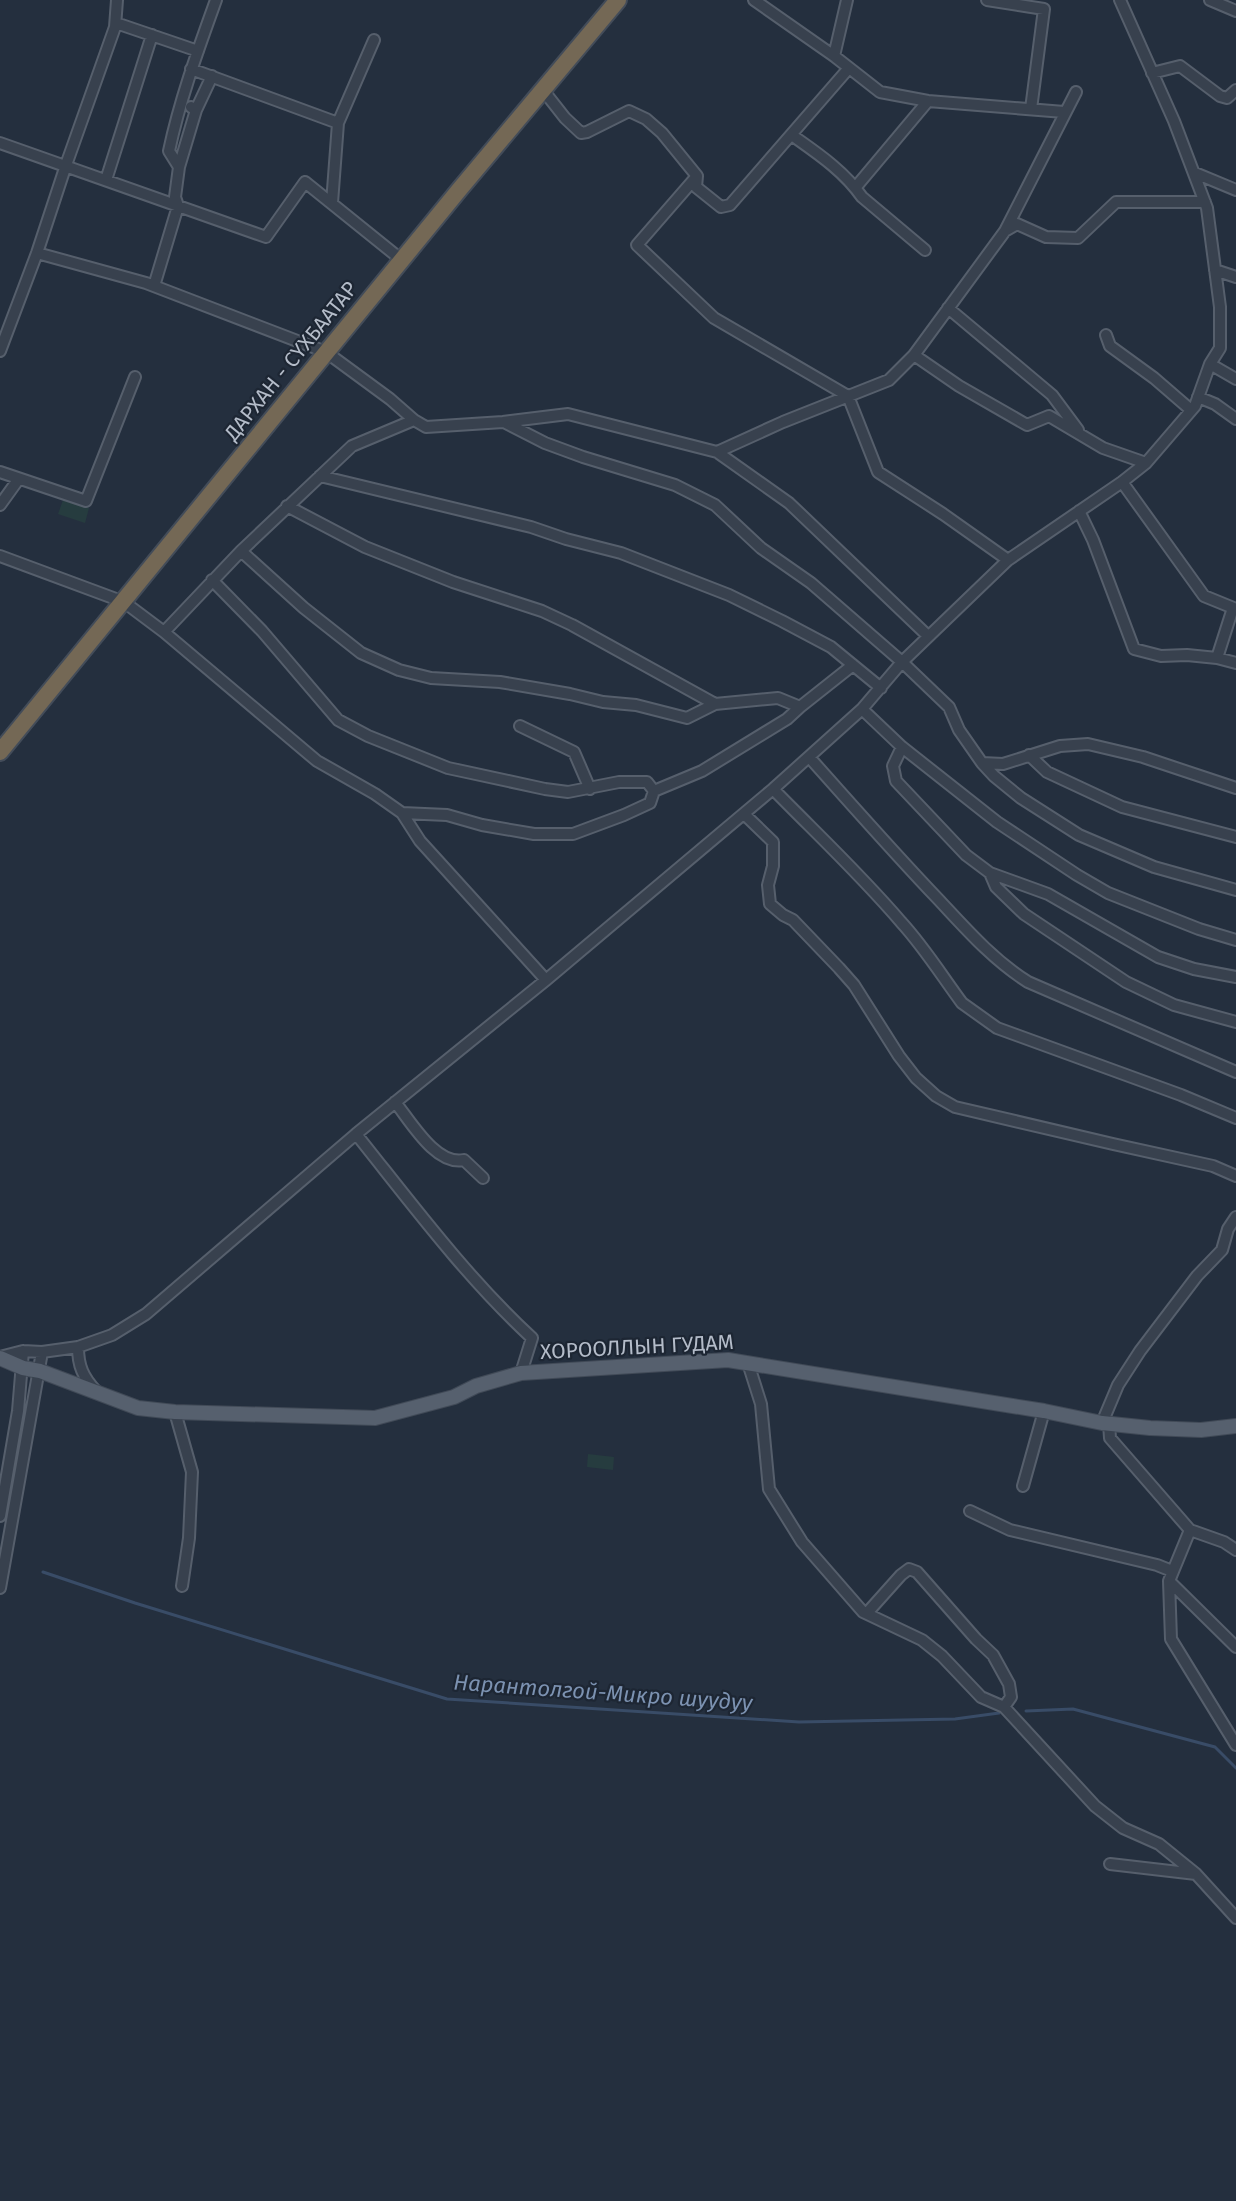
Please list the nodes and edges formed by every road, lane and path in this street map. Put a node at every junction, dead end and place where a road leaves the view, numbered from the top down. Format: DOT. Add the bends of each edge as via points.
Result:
graph roads {
  1 [pos="117,0"];
  2 [pos="216,0"];
  3 [pos="618,0"];
  4 [pos="754,0"];
  5 [pos="847,0"];
  6 [pos="987,0"];
  7 [pos="1120,0"];
  8 [pos="1210,0"];
  9 [pos="1236,11"];
  10 [pos="116,23"];
  11 [pos="153,35"];
  12 [pos="374,40"];
  13 [pos="198,51"];
  14 [pos="834,56"];
  15 [pos="849,68"];
  16 [pos="191,69"];
  17 [pos="1152,73"];
  18 [pos="212,76"];
  19 [pos="543,90"];
  20 [pos="1236,90"];
  21 [pos="1076,92"];
  22 [pos="928,101"];
  23 [pos="182,104"];
  24 [pos="1031,109"];
  25 [pos="196,110"];
  26 [pos="1064,112"];
  27 [pos="338,123"];
  28 [pos="793,136"];
  29 [pos="0,143"];
  30 [pos="66,165"];
  31 [pos="179,167"];
  32 [pos="1195,173"];
  33 [pos="697,176"];
  34 [pos="106,180"];
  35 [pos="855,188"];
  36 [pos="1236,190"];
  37 [pos="1205,202"];
  38 [pos="332,203"];
  39 [pos="178,206"];
  40 [pos="1005,231"];
  41 [pos="925,250"];
  42 [pos="37,253"];
  43 [pos="403,261"];
  44 [pos="1215,270"];
  45 [pos="1236,277"];
  46 [pos="154,286"];
  47 [pos="948,308"];
  48 [pos="1106,335"];
  49 [pos="0,351"];
  50 [pos="326,352"];
  51 [pos="914,356"];
  52 [pos="1210,364"];
  53 [pos="135,377"];
  54 [pos="1236,379"];
  55 [pos="848,396"];
  56 [pos="1198,397"];
  57 [pos="1191,410"];
  58 [pos="1236,419"];
  59 [pos="414,420"];
  60 [pos="503,422"];
  61 [pos="1082,435"];
  62 [pos="717,452"];
  63 [pos="1146,463"];
  64 [pos="0,472"];
  65 [pos="320,476"];
  66 [pos="18,480"];
  67 [pos="1122,482"];
  68 [pos="0,505"];
  69 [pos="287,506"];
  70 [pos="1079,512"];
  71 [pos="241,551"];
  72 [pos="0,556"];
  73 [pos="1008,560"];
  74 [pos="212,580"];
  75 [pos="124,602"];
  76 [pos="1234,609"];
  77 [pos="164,632"];
  78 [pos="928,636"];
  79 [pos="1216,658"];
  80 [pos="902,662"];
  81 [pos="1236,663"];
  82 [pos="853,665"];
  83 [pos="881,688"];
  84 [pos="715,704"];
  85 [pos="800,707"];
  86 [pos="862,709"];
  87 [pos="520,726"];
  88 [pos="902,747"];
  89 [pos="0,752"];
  90 [pos="1029,755"];
  91 [pos="809,757"];
  92 [pos="982,763"];
  93 [pos="1236,788"];
  94 [pos="590,789"];
  95 [pos="773,789"];
  96 [pos="654,791"];
  97 [pos="402,813"];
  98 [pos="744,814"];
  99 [pos="1236,837"];
  100 [pos="990,873"];
  101 [pos="1236,890"];
  102 [pos="1236,940"];
  103 [pos="1236,977"];
  104 [pos="546,980"];
  105 [pos="1236,1022"];
  106 [pos="1236,1072"];
  107 [pos="395,1102"];
  108 [pos="1236,1119"];
  109 [pos="356,1134"];
  110 [pos="1236,1176"];
  111 [pos="483,1178"];
  112 [pos="1236,1217"];
  113 [pos="78,1347"];
  114 [pos="23,1351"];
  115 [pos="42,1352"];
  116 [pos="0,1358"];
  117 [pos="748,1364"];
  118 [pos="23,1368"];
  119 [pos="40,1371"];
  120 [pos="521,1373"];
  121 [pos="98,1394"];
  122 [pos="1044,1411"];
  123 [pos="175,1412"];
  124 [pos="1106,1423"];
  125 [pos="1236,1426"];
  126 [pos="1023,1486"];
  127 [pos="970,1511"];
  128 [pos="0,1516"];
  129 [pos="1190,1530"];
  130 [pos="1236,1550"];
  131 [pos="1170,1576"];
  132 [pos="182,1586"];
  133 [pos="0,1588"];
  134 [pos="867,1613"];
  135 [pos="1236,1647"];
  136 [pos="1004,1707"];
  137 [pos="1236,1745"];
  138 [pos="1110,1864"];
  139 [pos="1196,1874"];
  140 [pos="1236,1918"];
  1 -- 10 [label="street"];
  2 -- 13 [label="street"];
  3 -- 19 [label="highway, ДАРХАН - СҮХБААТАР"];
  4 -- 14 [label="street"];
  5 -- 14 [label="street"];
  6 -- 24 [label="street" via="1044,9"];
  7 -- 17 [label="street"];
  8 -- 9 [label="street"];
  10 -- 11 [label="street"];
  10 -- 30 [label="street"];
  11 -- 13 [label="street"];
  11 -- 34 [label="street"];
  12 -- 27 [label="street"];
  13 -- 16 [label="street"];
  14 -- 15 [label="street"];
  15 -- 22 [label="street" via="880,92"];
  15 -- 28 [label="street"];
  16 -- 18 [label="street"];
  16 -- 23 [label="street"];
  17 -- 20 [label="street" via="1179,66 1220,96 1227,98"];
  17 -- 32 [label="street"];
  18 -- 25 [label="street"];
  18 -- 27 [label="street"];
  19 -- 33 [label="street" via="581,133 629,111 646,119"];
  19 -- 43 [label="highway, ДАРХАН - СҮХБААТАР"];
  21 -- 26 [label="street"];
  22 -- 24 [label="street"];
  22 -- 35 [label="street"];
  23 -- 25 [label="street"];
  23 -- 31 [label="street" via="169,151"];
  24 -- 26 [label="street"];
  25 -- 31 [label="street"];
  26 -- 40 [label="street"];
  27 -- 38 [label="street"];
  28 -- 33 [label="street" via="730,205 721,207 696,187"];
  28 -- 35 [label="street"];
  29 -- 30 [label="street"];
  30 -- 34 [label="street"];
  30 -- 42 [label="street"];
  31 -- 39 [label="street" via="174,197"];
  32 -- 36 [label="street"];
  32 -- 37 [label="street"];
  33 -- 55 [label="street" via="637,245 714,318"];
  34 -- 39 [label="street"];
  35 -- 41 [label="street"];
  37 -- 40 [label="street" via="1116,202 1077,238 1046,237 1017,224"];
  37 -- 44 [label="street"];
  38 -- 39 [label="street" via="305,182 266,237"];
  38 -- 43 [label="street"];
  39 -- 46 [label="street"];
  40 -- 47 [label="street"];
  42 -- 46 [label="street"];
  42 -- 49 [label="street"];
  43 -- 50 [label="highway, ДАРХАН - СҮХБААТАР"];
  44 -- 45 [label="street"];
  44 -- 52 [label="street" via="1220,348"];
  46 -- 50 [label="street"];
  47 -- 51 [label="street"];
  47 -- 61 [label="street" via="1052,394"];
  48 -- 57 [label="street" via="1110,346"];
  50 -- 59 [label="street"];
  50 -- 75 [label="highway, ДАРХАН - СҮХБААТАР"];
  51 -- 55 [label="street" via="889,380"];
  51 -- 61 [label="street" via="1027,425 1049,416"];
  52 -- 54 [label="street"];
  52 -- 56 [label="street"];
  53 -- 66 [label="street" via="86,501"];
  55 -- 62 [label="street"];
  55 -- 73 [label="street" via="878,472"];
  56 -- 57 [label="street"];
  56 -- 58 [label="street"];
  57 -- 63 [label="street"];
  59 -- 60 [label="street" via="426,427"];
  59 -- 65 [label="street" via="352,446"];
  60 -- 62 [label="street" via="568,414"];
  60 -- 80 [label="street" via="545,443 675,485 715,505 761,548 811,583"];
  61 -- 63 [label="street" via="1103,448"];
  62 -- 78 [label="street" via="789,503"];
  63 -- 67 [label="street"];
  64 -- 66 [label="street"];
  65 -- 69 [label="street"];
  65 -- 82 [label="street" via="531,527 621,554 740,600 831,647"];
  66 -- 68 [label="street"];
  67 -- 70 [label="street"];
  67 -- 76 [label="street" via="1204,596"];
  69 -- 71 [label="street"];
  69 -- 84 [label="street" via="365,547 552,616"];
  70 -- 73 [label="street"];
  70 -- 79 [label="street" via="1134,649 1161,657"];
  71 -- 74 [label="street"];
  71 -- 84 [label="street" via="361,653 399,670 431,678 500,682 636,705 687,718"];
  72 -- 75 [label="street"];
  73 -- 78 [label="street"];
  74 -- 77 [label="street"];
  74 -- 94 [label="street" via="262,631 338,720 448,768 568,792"];
  75 -- 77 [label="street"];
  75 -- 89 [label="highway, ДАРХАН - СҮХБААТАР"];
  76 -- 79 [label="street"];
  77 -- 97 [label="street" via="317,761"];
  78 -- 80 [label="street"];
  79 -- 81 [label="street"];
  80 -- 83 [label="street"];
  80 -- 92 [label="street" via="949,706 959,730"];
  82 -- 83 [label="street"];
  82 -- 85 [label="street"];
  83 -- 86 [label="street"];
  84 -- 85 [label="street" via="778,698"];
  85 -- 96 [label="street" via="702,771"];
  86 -- 88 [label="street"];
  86 -- 91 [label="street"];
  87 -- 94 [label="street" via="574,752"];
  88 -- 100 [label="street" via="893,766 896,781 966,855"];
  88 -- 102 [label="street" via="997,822 1108,893"];
  90 -- 92 [label="street" via="1003,764"];
  90 -- 93 [label="street" via="1060,746 1089,744 1143,757"];
  90 -- 99 [label="street" via="1047,772 1122,807"];
  91 -- 95 [label="street"];
  91 -- 106 [label="street" via="975,939 1015,974"];
  92 -- 101 [label="street" via="1021,798 1079,835 1154,867"];
  94 -- 96 [label="street" via="619,782 647,782"];
  95 -- 98 [label="street"];
  95 -- 108 [label="street" via="834,848 903,924 962,1003 975,1013 997,1028"];
  96 -- 97 [label="street" via="650,803 573,834 534,834 447,815"];
  97 -- 104 [label="street" via="420,841"];
  98 -- 104 [label="street"];
  98 -- 110 [label="street" via="773,842 770,904 793,921 854,985 906,1065 936,1096 955,1107 1213,1166"];
  100 -- 103 [label="street" via="1048,894 1158,957"];
  100 -- 105 [label="street" via="996,887 1024,914 1118,978 1174,1005"];
  104 -- 107 [label="street"];
  107 -- 109 [label="street"];
  107 -- 111 [label="street" via="441,1156 464,1160"];
  109 -- 113 [label="street" via="146,1314 112,1335"];
  109 -- 120 [label="street" via="474,1280 532,1338"];
  112 -- 124 [label="street" via="1222,1250 1197,1276 1118,1385"];
  113 -- 115 [label="street"];
  113 -- 121 [label="street" via="82,1373"];
  114 -- 115 [label="street"];
  114 -- 116 [label="street"];
  114 -- 118 [label="street"];
  115 -- 119 [label="street"];
  116 -- 118 [label="main road, ХОРООЛЛЫН ГУДАМ"];
  117 -- 120 [label="main road, ХОРООЛЛЫН ГУДАМ" via="700,1361"];
  117 -- 122 [label="main road, ХОРООЛЛЫН ГУДАМ"];
  117 -- 134 [label="street" via="761,1404 769,1489 802,1542"];
  118 -- 119 [label="main road, ХОРООЛЛЫН ГУДАМ"];
  118 -- 128 [label="street"];
  119 -- 121 [label="main road, ХОРООЛЛЫН ГУДАМ"];
  119 -- 133 [label="street"];
  120 -- 123 [label="main road, ХОРООЛЛЫН ГУДАМ" via="454,1397 375,1418"];
  121 -- 123 [label="main road, ХОРООЛЛЫН ГУДАМ" via="138,1407"];
  122 -- 124 [label="main road, ХОРООЛЛЫН ГУДАМ"];
  122 -- 126 [label="street"];
  123 -- 132 [label="street" via="192,1472"];
  124 -- 125 [label="main road, ХОРООЛЛЫН ГУДАМ" via="1201,1430"];
  124 -- 129 [label="street" via="1110,1438"];
  127 -- 131 [label="street" via="1010,1530 1157,1565"];
  129 -- 130 [label="street"];
  129 -- 131 [label="street"];
  131 -- 135 [label="street"];
  131 -- 137 [label="street" via="1171,1639"];
  134 -- 136 [label="street" via="922,1640 981,1697"];
  134 -- 136 [label="street" via="901,1575 909,1569 917,1572 993,1655 1010,1684 1011,1697"];
  136 -- 139 [label="street" via="1095,1806 1123,1828 1158,1844"];
  138 -- 139 [label="street"];
  139 -- 140 [label="street"];
}
